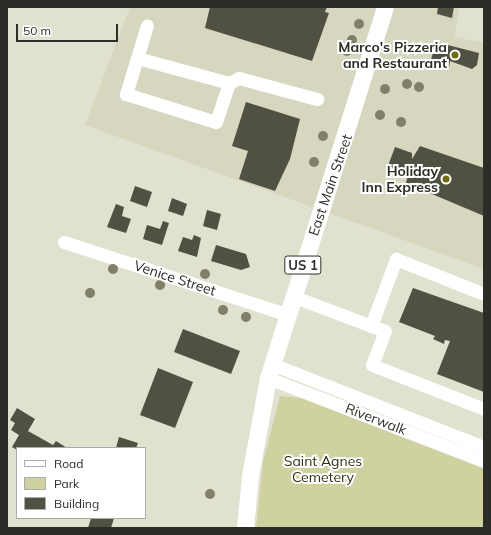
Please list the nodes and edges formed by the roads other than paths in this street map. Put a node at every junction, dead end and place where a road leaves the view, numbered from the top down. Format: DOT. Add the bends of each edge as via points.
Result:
graph roads {
  1 [pos="385,7"];
  2 [pos="147,26"];
  3 [pos="137,58"];
  4 [pos="229,83"];
  5 [pos="317,99"];
  6 [pos="64,242"];
  7 [pos="484,294"];
  8 [pos="292,296"];
  9 [pos="286,314"];
  10 [pos="371,326"];
  11 [pos="270,371"];
  12 [pos="484,409"];
  13 [pos="484,447"];
  14 [pos="484,461"];
  15 [pos="245,528"];
  1 -- 8 [label="main road, East Main Street / US 1" via="360,94"];
  2 -- 3 [label="street"];
  3 -- 4 [label="street"];
  3 -- 4 [label="street" via="126,94 216,122"];
  4 -- 5 [label="street" via="239,78"];
  6 -- 9 [label="street, Venice Street"];
  7 -- 10 [label="street" via="396,259"];
  8 -- 9 [label="main road, East Main Street / US 1"];
  8 -- 10 [label="street"];
  9 -- 11 [label="main road, East Main Street / US 1"];
  10 -- 12 [label="street" via="385,331 372,366"];
  11 -- 13 [label="street, Riverwalk"];
  11 -- 14 [label="street, Riverwalk"];
  11 -- 15 [label="main road, East Main Street / US 1" via="250,476"];
}
